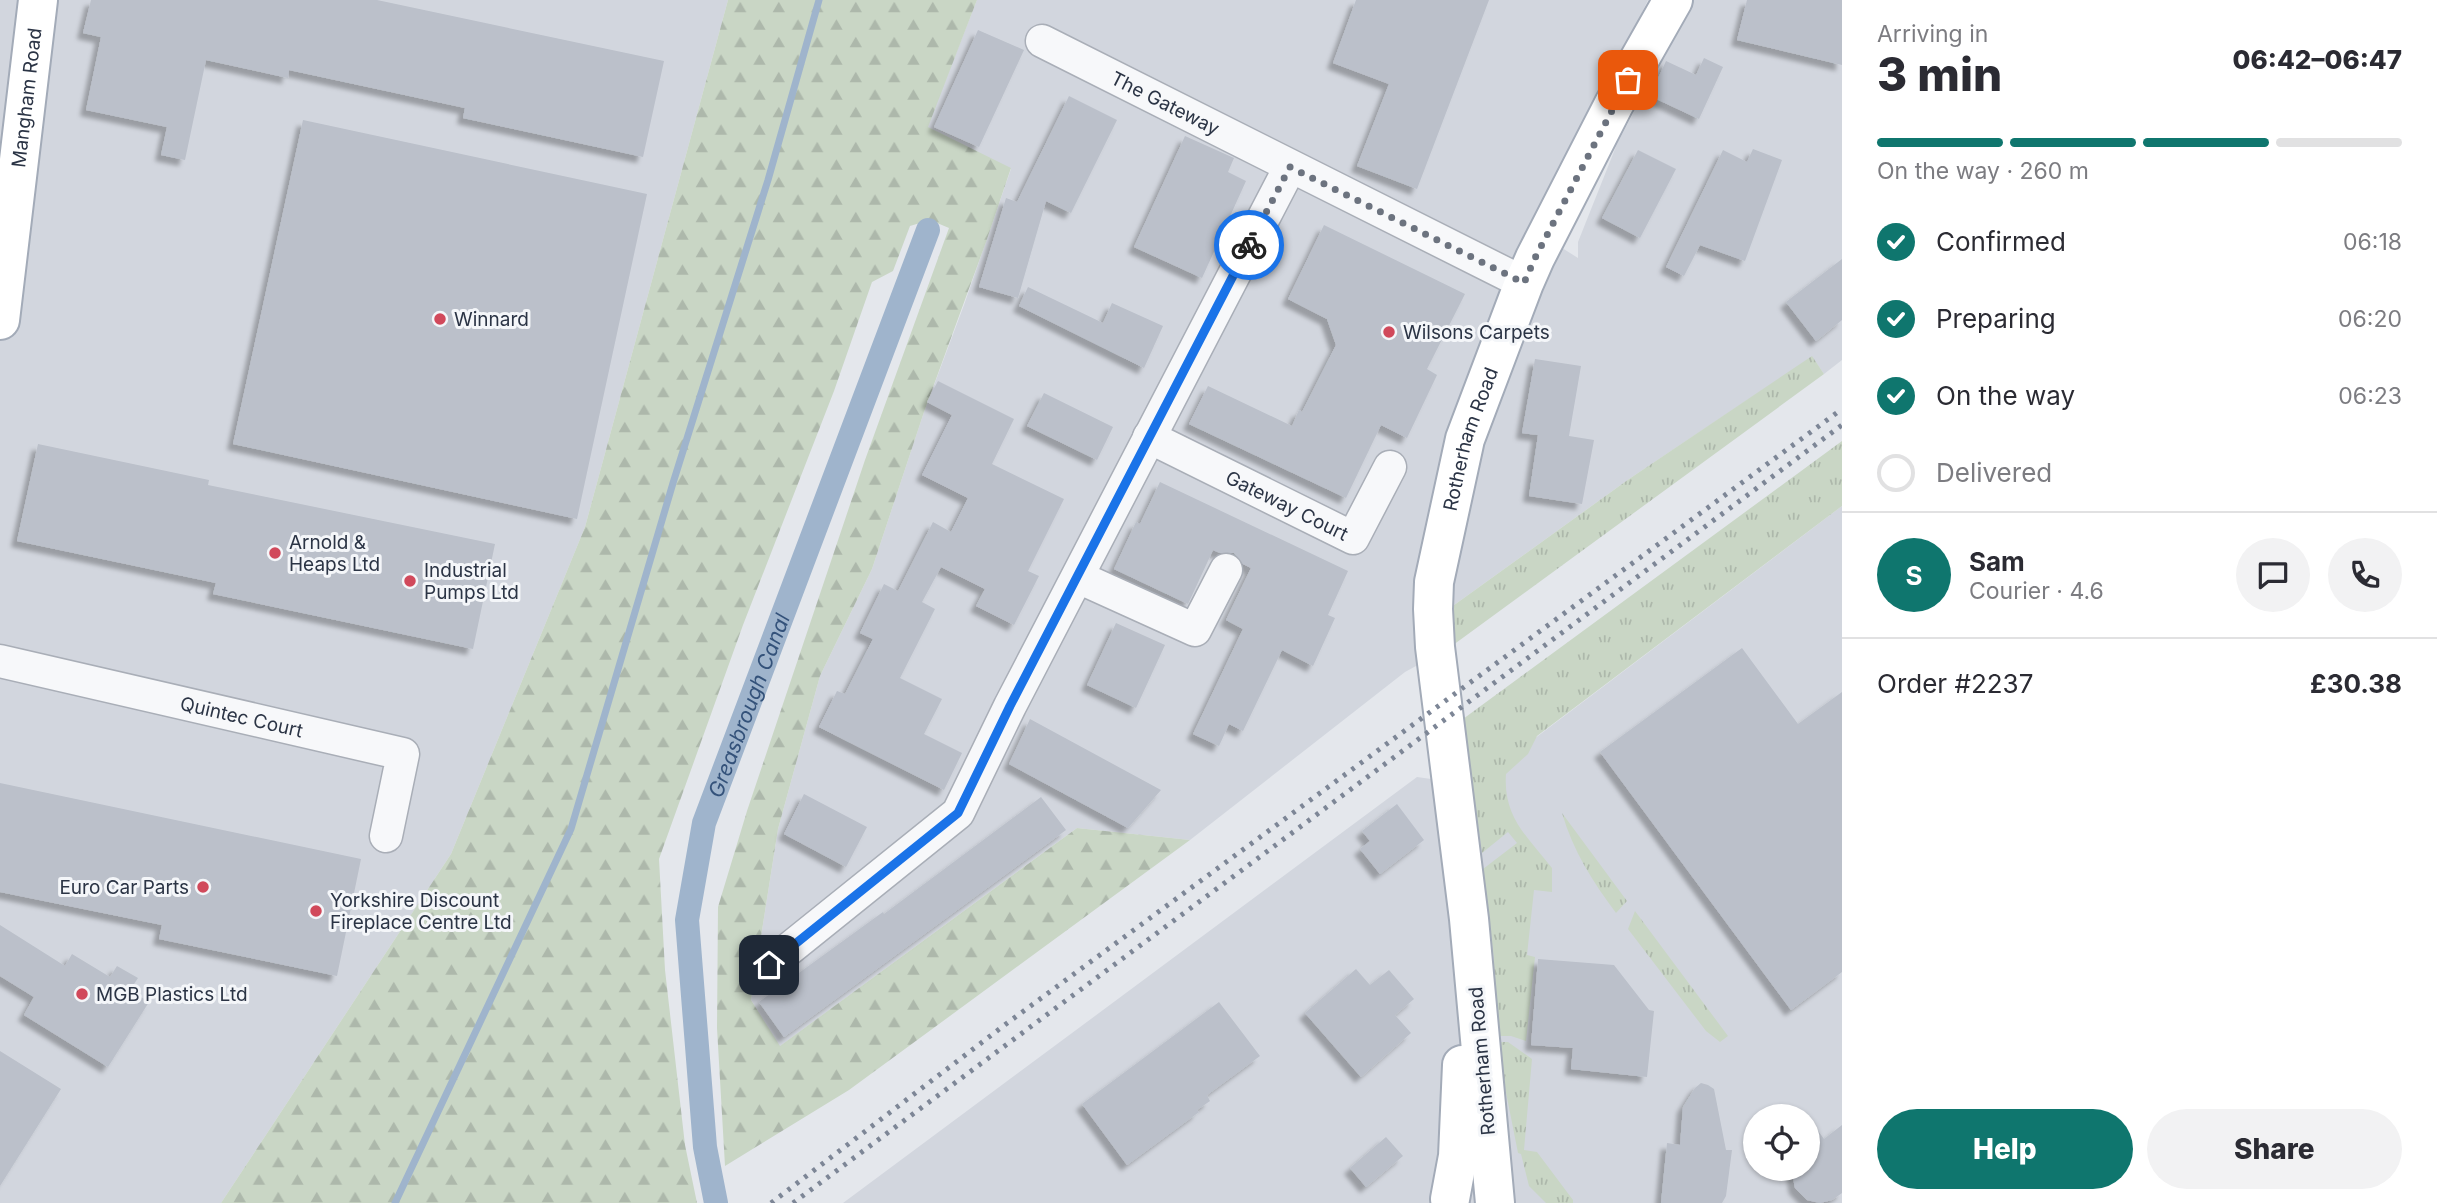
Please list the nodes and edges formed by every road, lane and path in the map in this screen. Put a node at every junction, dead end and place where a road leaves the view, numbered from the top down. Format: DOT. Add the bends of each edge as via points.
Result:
graph roads {
  1 [pos="38,0"];
  2 [pos="1673,0"];
  3 [pos="1042,41"];
  4 [pos="1290,167"];
  5 [pos="1524,283"];
  6 [pos="0,320"];
  7 [pos="1149,437"];
  8 [pos="1390,467"];
  9 [pos="1226,570"];
  10 [pos="1078,577"];
  11 [pos="0,662"];
  12 [pos="386,836"];
  13 [pos="1469,919"];
  14 [pos="769,965"];
  15 [pos="1456,1202"];
  16 [pos="1495,1203"];
  1 -- 6 [label="main road, Mangham Road"];
  2 -- 5 [label="main road, Rotherham Road" via="1614,104"];
  3 -- 4 [label="street, The Gateway"];
  4 -- 5 [label="street, The Gateway"];
  4 -- 7 [label="street"];
  5 -- 13 [label="main road, Rotherham Road" via="1465,439 1434,582 1434,647"];
  7 -- 8 [label="street, Gateway Court" via="1353,538"];
  7 -- 10 [label="street"];
  9 -- 10 [label="street" via="1195,630"];
  10 -- 14 [label="street" via="958,813"];
  11 -- 12 [label="street, Quintec Court" via="403,754"];
  13 -- 15 [label="main road, Rotherham Road"];
  13 -- 16 [label="main road, Rotherham Road"];
}
